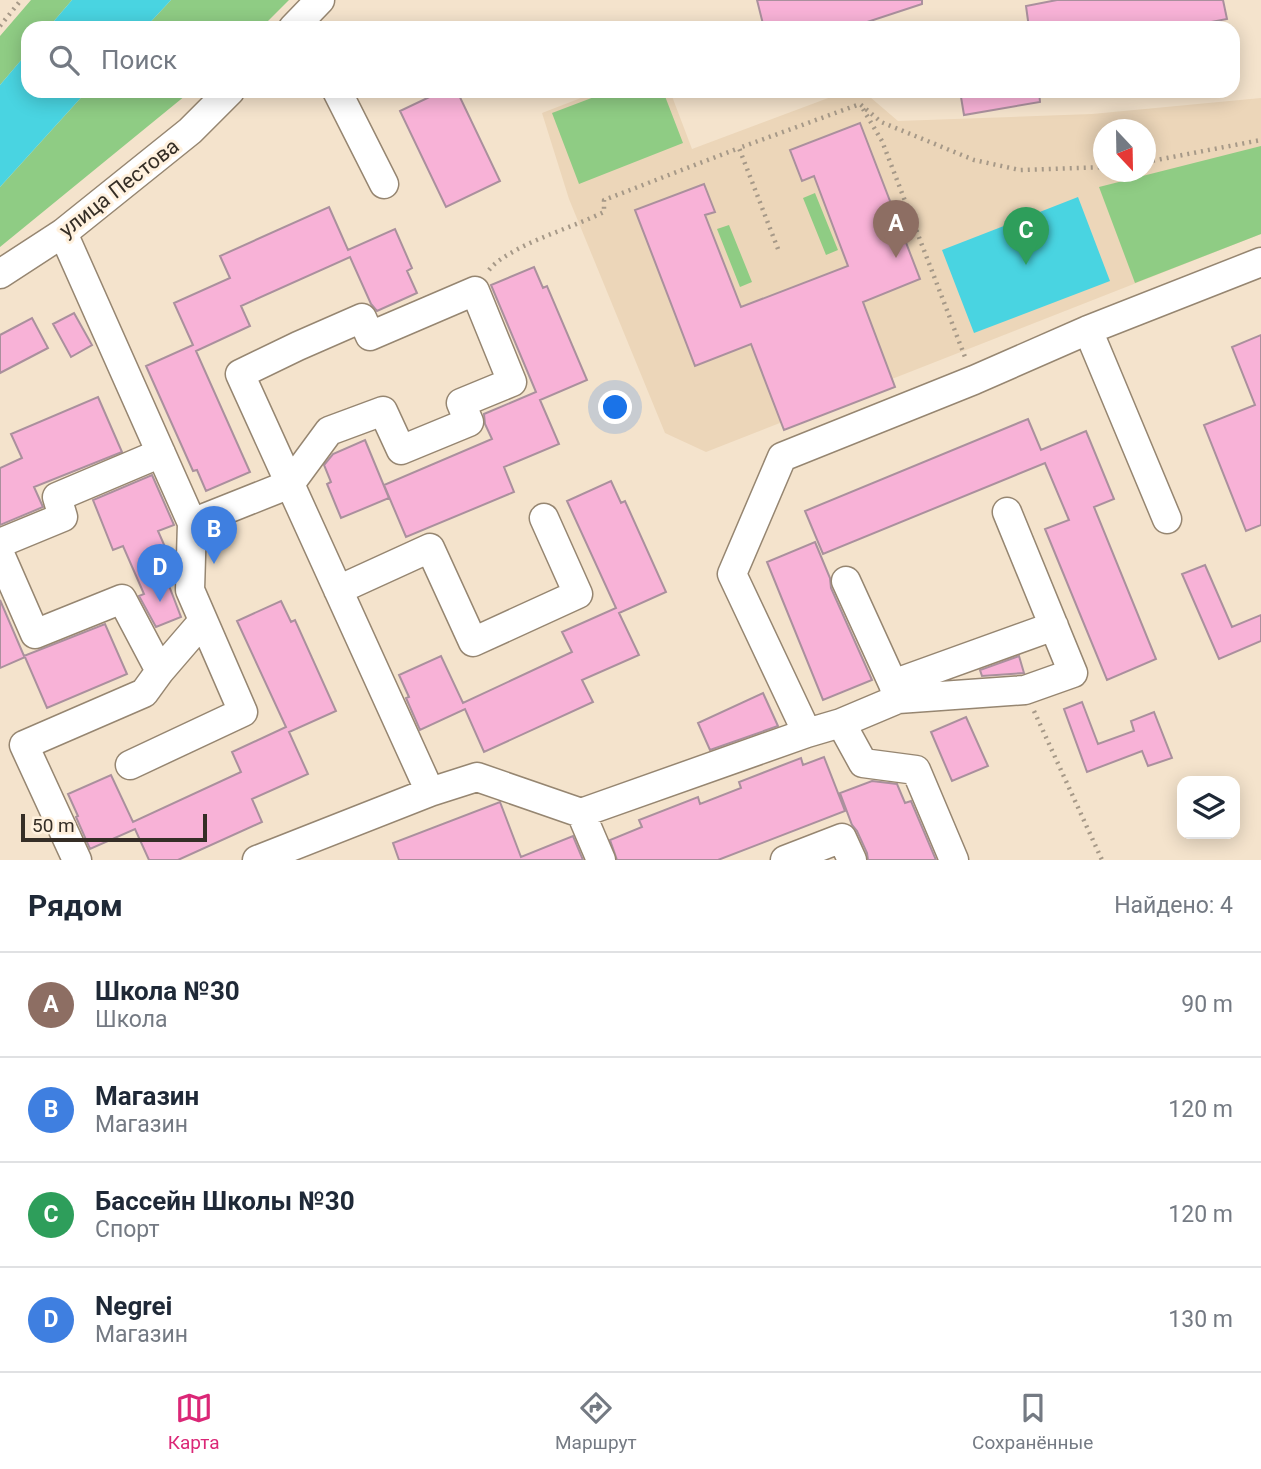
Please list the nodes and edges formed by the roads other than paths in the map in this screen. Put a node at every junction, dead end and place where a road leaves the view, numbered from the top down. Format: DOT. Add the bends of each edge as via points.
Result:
graph roads {
  1 [pos="223,98"];
  2 [pos="341,98"];
  3 [pos="384,184"];
  4 [pos="63,233"];
  5 [pos="1261,262"];
  6 [pos="0,274"];
  7 [pos="1088,330"];
  8 [pos="161,453"];
  9 [pos="290,484"];
  10 [pos="1007,512"];
  11 [pos="544,518"];
  12 [pos="1167,519"];
  13 [pos="192,523"];
  14 [pos="0,542"];
  15 [pos="0,554"];
  16 [pos="846,581"];
  17 [pos="338,590"];
  18 [pos="203,621"];
  19 [pos="1054,626"];
  20 [pos="160,671"];
  21 [pos="895,691"];
  22 [pos="841,723"];
  23 [pos="807,733"];
  24 [pos="130,765"];
  25 [pos="430,792"];
  26 [pos="582,813"];
  27 [pos="77,860"];
  28 [pos="257,860"];
  29 [pos="601,860"];
  30 [pos="785,860"];
  31 [pos="852,860"];
  32 [pos="954,860"];
  1 -- 4 [label="street, улица Пестова" via="190,131"];
  2 -- 3 [label="street"];
  4 -- 6 [label="street, улица Пестова"];
  4 -- 8 [label="street"];
  5 -- 7 [label="street"];
  7 -- 12 [label="street"];
  7 -- 23 [label="street" via="782,457 732,574"];
  8 -- 13 [label="street"];
  8 -- 14 [label="street" via="57,497 63,517"];
  9 -- 9 [label="street" via="240,374 362,318 370,336 475,291 512,382 461,403 469,422 401,450 383,411 329,431"];
  9 -- 13 [label="street"];
  9 -- 17 [label="street"];
  10 -- 19 [label="street"];
  11 -- 17 [label="street" via="578,594 472,642 430,548"];
  13 -- 18 [label="street" via="190,590"];
  15 -- 20 [label="street" via="35,634 122,599"];
  16 -- 21 [label="street"];
  17 -- 25 [label="street"];
  18 -- 20 [label="street"];
  18 -- 24 [label="street" via="243,712"];
  19 -- 21 [label="street"];
  19 -- 21 [label="street" via="1073,673 1024,691"];
  20 -- 27 [label="street" via="144,693 24,745"];
  21 -- 22 [label="street"];
  22 -- 23 [label="street"];
  22 -- 32 [label="street" via="863,763 916,770"];
  23 -- 26 [label="street"];
  25 -- 26 [label="street" via="477,777"];
  25 -- 28 [label="street"];
  26 -- 29 [label="street"];
  30 -- 31 [label="street" via="842,838"];
}
